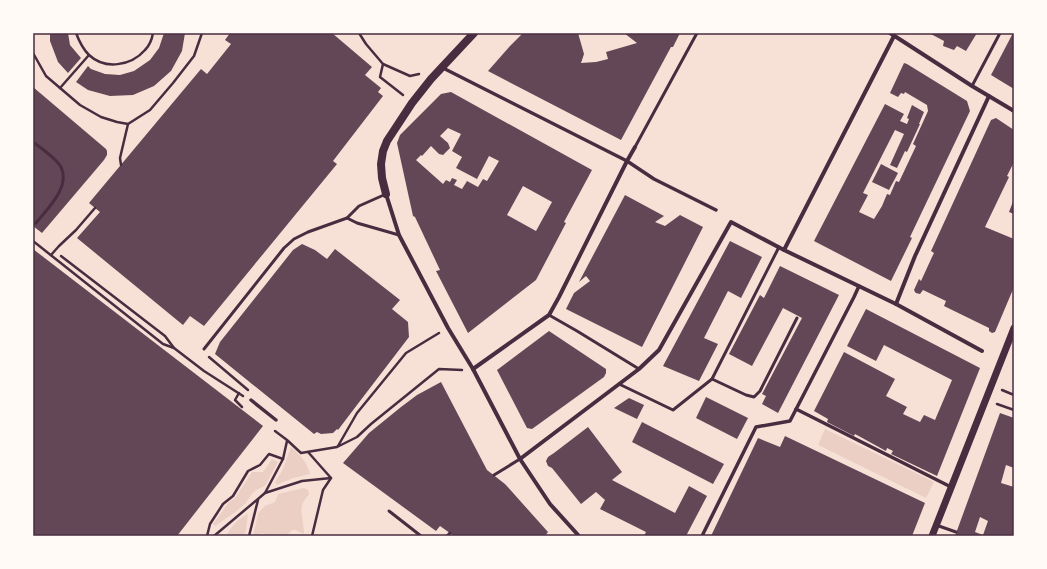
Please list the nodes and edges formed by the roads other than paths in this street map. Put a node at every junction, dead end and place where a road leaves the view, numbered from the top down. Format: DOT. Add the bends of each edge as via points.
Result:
graph roads {
  1 [pos="474,33"];
  2 [pos="697,33"];
  3 [pos="890,33"];
  4 [pos="1000,33"];
  5 [pos="894,36"];
  6 [pos="442,68"];
  7 [pos="972,86"];
  8 [pos="990,96"];
  9 [pos="1014,111"];
  10 [pos="33,142"];
  11 [pos="635,147"];
  12 [pos="627,161"];
  13 [pos="386,194"];
  14 [pos="716,210"];
  15 [pos="347,218"];
  16 [pos="33,224"];
  17 [pos="400,235"];
  18 [pos="779,247"];
  19 [pos="784,250"];
  20 [pos="859,286"];
  21 [pos="896,304"];
  22 [pos="549,315"];
  23 [pos="797,318"];
  24 [pos="1014,328"];
  25 [pos="204,349"];
  26 [pos="982,351"];
  27 [pos="474,369"];
  28 [pos="639,369"];
  29 [pos="712,379"];
  30 [pos="619,384"];
  31 [pos="251,400"];
  32 [pos="796,410"];
  33 [pos="276,420"];
  34 [pos="520,459"];
  35 [pos="494,475"];
  36 [pos="951,487"];
  37 [pos="389,511"];
  38 [pos="936,525"];
  39 [pos="956,532"];
  40 [pos="421,536"];
  41 [pos="579,536"];
  42 [pos="702,536"];
  43 [pos="932,536"];
  1 -- 6 [label="main road"];
  2 -- 11 [label="lane"];
  3 -- 5 [label="street"];
  4 -- 7 [label="lane"];
  5 -- 7 [label="street"];
  5 -- 19 [label="street"];
  6 -- 12 [label="street"];
  6 -- 13 [label="main road" via="412,103 387,141 381,164"];
  7 -- 8 [label="street"];
  8 -- 9 [label="street"];
  8 -- 21 [label="street" via="915,256"];
  10 -- 16 [label="lane" via="61,167 64,180 59,194"];
  11 -- 12 [label="street"];
  12 -- 14 [label="street" via="654,180"];
  12 -- 22 [label="street"];
  13 -- 15 [label="lane" via="358,206"];
  13 -- 17 [label="street"];
  15 -- 17 [label="lane"];
  15 -- 25 [label="lane" via="308,232 284,248"];
  17 -- 27 [label="street" via="448,328"];
  18 -- 19 [label="street"];
  18 -- 28 [label="street" via="731,222 659,350"];
  18 -- 29 [label="lane"];
  19 -- 20 [label="street"];
  20 -- 21 [label="street"];
  20 -- 32 [label="street"];
  21 -- 26 [label="street"];
  22 -- 27 [label="street"];
  22 -- 28 [label="lane"];
  23 -- 29 [label="lane" via="760,391 754,397"];
  24 -- 36 [label="street"];
  27 -- 34 [label="street"];
  28 -- 30 [label="street"];
  29 -- 30 [label="lane" via="673,410"];
  30 -- 34 [label="street"];
  31 -- 33 [label="street"];
  32 -- 36 [label="street"];
  32 -- 42 [label="street" via="790,421 756,427"];
  34 -- 35 [label="lane"];
  34 -- 41 [label="street" via="550,504"];
  36 -- 38 [label="street"];
  37 -- 40 [label="lane"];
  38 -- 39 [label="lane"];
  38 -- 43 [label="street"];
}
